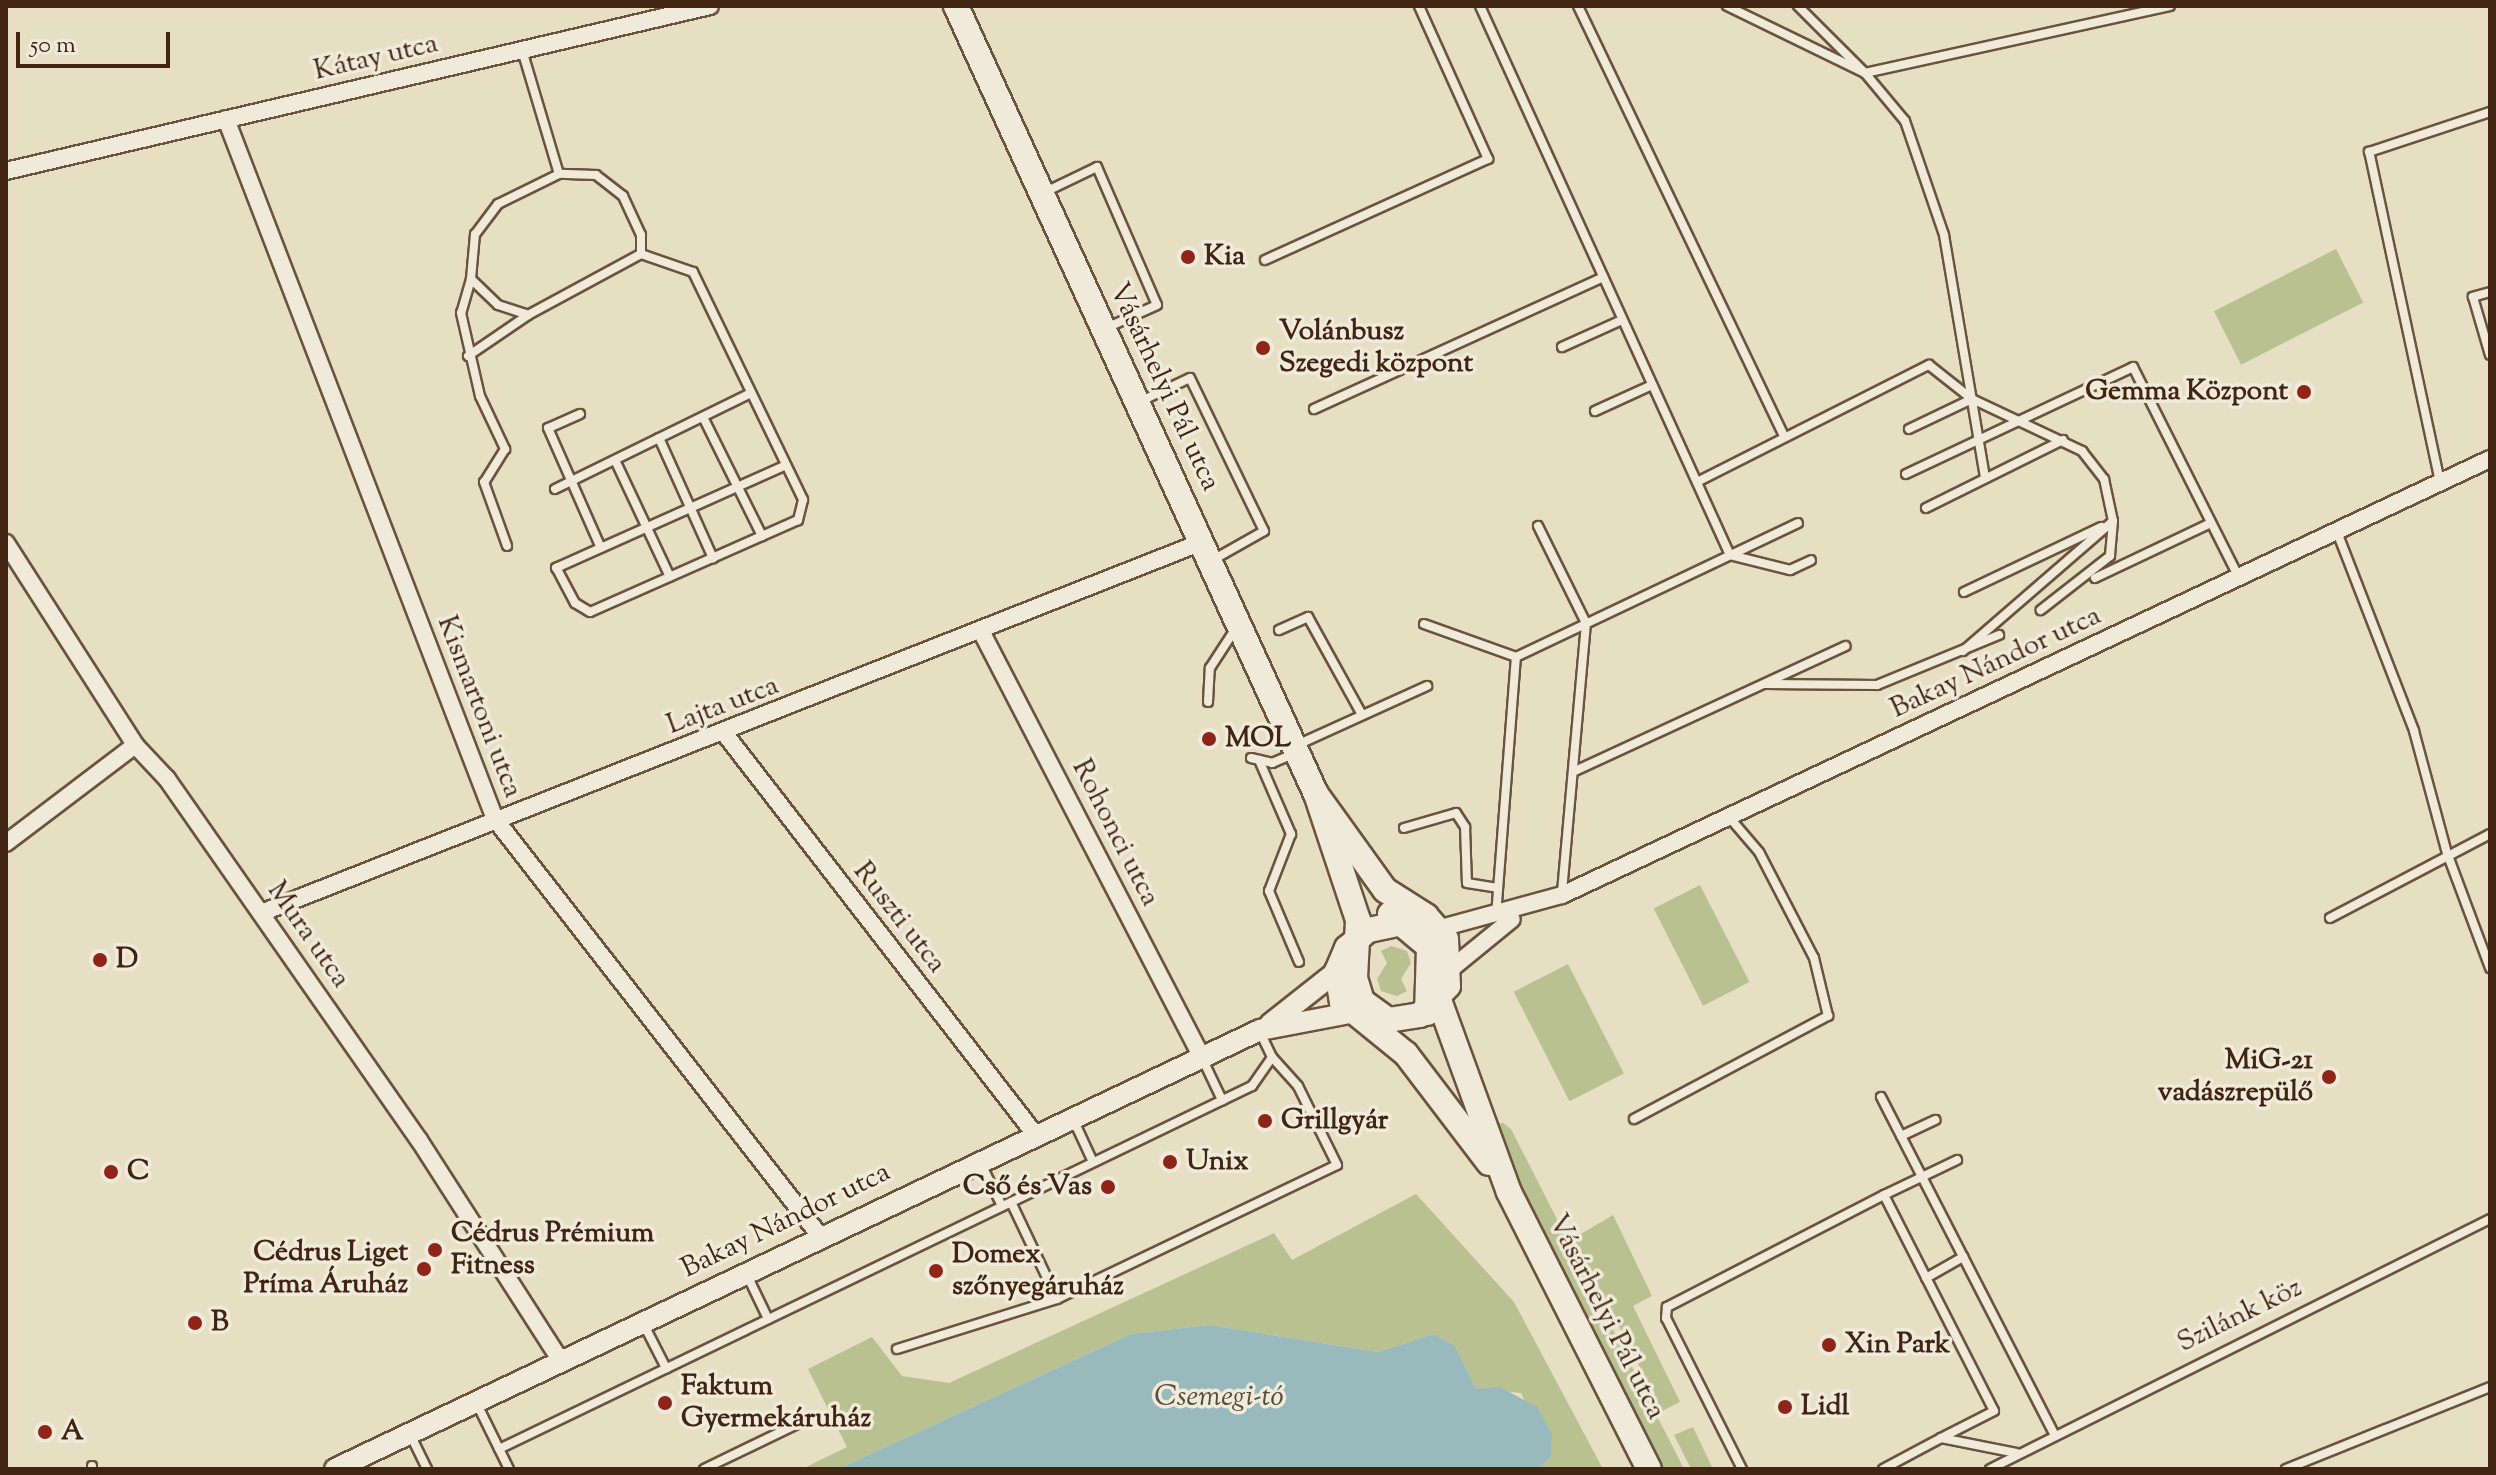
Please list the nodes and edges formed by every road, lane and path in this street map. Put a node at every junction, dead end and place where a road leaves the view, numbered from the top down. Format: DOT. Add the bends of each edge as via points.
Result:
graph roads {
  1 [pos="710,6"];
  2 [pos="956,6"];
  3 [pos="1419,6"];
  4 [pos="1480,6"];
  5 [pos="1578,6"];
  6 [pos="1727,6"];
  7 [pos="1798,6"];
  8 [pos="2170,6"];
  9 [pos="656,12"];
  10 [pos="522,50"];
  11 [pos="1865,73"];
  12 [pos="2490,112"];
  13 [pos="226,119"];
  14 [pos="6,171"];
  15 [pos="559,174"];
  16 [pos="1042,194"];
  17 [pos="641,254"];
  18 [pos="1265,260"];
  19 [pos="1603,277"];
  20 [pos="471,279"];
  21 [pos="2490,292"];
  22 [pos="528,315"];
  23 [pos="1622,320"];
  24 [pos="1104,329"];
  25 [pos="1562,347"];
  26 [pos="2490,355"];
  27 [pos="468,356"];
  28 [pos="1652,385"];
  29 [pos="751,393"];
  30 [pos="1972,399"];
  31 [pos="1138,402"];
  32 [pos="1314,409"];
  33 [pos="1595,411"];
  34 [pos="580,414"];
  35 [pos="703,417"];
  36 [pos="2022,420"];
  37 [pos="1909,429"];
  38 [pos="1784,436"];
  39 [pos="659,438"];
  40 [pos="2063,440"];
  41 [pos="1979,441"];
  42 [pos="2490,459"];
  43 [pos="615,460"];
  44 [pos="786,465"];
  45 [pos="1906,474"];
  46 [pos="1985,478"];
  47 [pos="572,481"];
  48 [pos="1697,482"];
  49 [pos="2440,483"];
  50 [pos="738,487"];
  51 [pos="555,489"];
  52 [pos="691,508"];
  53 [pos="1926,508"];
  54 [pos="2113,521"];
  55 [pos="1798,523"];
  56 [pos="2211,523"];
  57 [pos="1538,526"];
  58 [pos="647,528"];
  59 [pos="2337,532"];
  60 [pos="762,536"];
  61 [pos="6,543"];
  62 [pos="507,546"];
  63 [pos="601,548"];
  64 [pos="1206,552"];
  65 [pos="1730,555"];
  66 [pos="713,558"];
  67 [pos="1811,560"];
  68 [pos="670,577"];
  69 [pos="2239,579"];
  70 [pos="2084,583"];
  71 [pos="1964,592"];
  72 [pos="2041,610"];
  73 [pos="1586,623"];
  74 [pos="1424,624"];
  75 [pos="1239,625"];
  76 [pos="1279,630"];
  77 [pos="982,633"];
  78 [pos="1999,635"];
  79 [pos="1846,646"];
  80 [pos="1960,654"];
  81 [pos="1516,657"];
  82 [pos="1763,684"];
  83 [pos="1427,686"];
  84 [pos="1208,702"];
  85 [pos="1362,715"];
  86 [pos="725,734"];
  87 [pos="135,745"];
  88 [pos="1296,749"];
  89 [pos="1575,771"];
  90 [pos="1316,794"];
  91 [pos="1730,818"];
  92 [pos="495,819"];
  93 [pos="1404,828"];
  94 [pos="2490,834"];
  95 [pos="6,843"];
  96 [pos="2447,853"];
  97 [pos="1355,854"];
  98 [pos="1498,888"];
  99 [pos="1562,895"];
  100 [pos="1524,911"];
  101 [pos="261,913"];
  102 [pos="2330,918"];
  103 [pos="1496,919"];
  104 [pos="1421,929"];
  105 [pos="1356,938"];
  106 [pos="1299,962"];
  107 [pos="1452,968"];
  108 [pos="2490,968"];
  109 [pos="1337,971"];
  110 [pos="1433,1006"];
  111 [pos="1368,1013"];
  112 [pos="1262,1029"];
  113 [pos="1202,1057"];
  114 [pos="1272,1057"];
  115 [pos="1435,1086"];
  116 [pos="1881,1097"];
  117 [pos="1222,1100"];
  118 [pos="1072,1116"];
  119 [pos="1634,1119"];
  120 [pos="1935,1120"];
  121 [pos="1034,1133"];
  122 [pos="1901,1136"];
  123 [pos="979,1159"];
  124 [pos="1957,1160"];
  125 [pos="1093,1162"];
  126 [pos="1922,1176"];
  127 [pos="1509,1192"];
  128 [pos="1884,1195"];
  129 [pos="1007,1204"];
  130 [pos="2487,1220"];
  131 [pos="820,1236"];
  132 [pos="1963,1257"];
  133 [pos="745,1272"];
  134 [pos="1926,1278"];
  135 [pos="1057,1299"];
  136 [pos="768,1319"];
  137 [pos="642,1322"];
  138 [pos="897,1349"];
  139 [pos="561,1361"];
  140 [pos="666,1368"];
  141 [pos="2490,1387"];
  142 [pos="476,1402"];
  143 [pos="795,1425"];
  144 [pos="410,1433"];
  145 [pos="2054,1434"];
  146 [pos="1941,1438"];
  147 [pos="499,1449"];
  148 [pos="2018,1453"];
  149 [pos="335,1469"];
  150 [pos="427,1469"];
  151 [pos="509,1469"];
  152 [pos="704,1469"];
  153 [pos="1649,1469"];
  154 [pos="1742,1469"];
  155 [pos="1883,1469"];
  156 [pos="1990,1469"];
  157 [pos="2286,1469"];
  1 -- 9 [label="street, Kátay utca"];
  2 -- 16 [label="main road, Vásárhelyi Pál utca"];
  3 -- 18 [label="lane" via="1488,159"];
  4 -- 19 [label="lane"];
  5 -- 38 [label="lane"];
  6 -- 11 [label="lane"];
  7 -- 11 [label="lane"];
  8 -- 11 [label="lane"];
  9 -- 10 [label="street, Kátay utca"];
  10 -- 13 [label="street, Kátay utca"];
  10 -- 15 [label="lane"];
  11 -- 30 [label="lane" via="1905,121 1939,220"];
  12 -- 49 [label="lane" via="2369,152"];
  13 -- 14 [label="street, Kátay utca"];
  13 -- 92 [label="street, Kismartoni utca"];
  15 -- 17 [label="lane" via="596,175 623,196 641,235"];
  15 -- 20 [label="lane" via="498,204 475,234"];
  16 -- 24 [label="main road, Vásárhelyi Pál utca"];
  16 -- 24 [label="lane" via="1097,167 1157,305"];
  17 -- 22 [label="lane"];
  17 -- 29 [label="lane" via="693,272"];
  19 -- 23 [label="lane"];
  19 -- 32 [label="lane"];
  20 -- 22 [label="lane" via="498,305"];
  20 -- 27 [label="lane" via="461,313"];
  21 -- 26 [label="lane" via="2473,297"];
  22 -- 27 [label="lane"];
  23 -- 25 [label="lane"];
  23 -- 28 [label="lane"];
  24 -- 31 [label="main road, Vásárhelyi Pál utca"];
  27 -- 62 [label="lane" via="505,449 484,482"];
  28 -- 33 [label="lane"];
  28 -- 48 [label="lane"];
  29 -- 35 [label="lane"];
  29 -- 44 [label="lane"];
  30 -- 36 [label="lane"];
  30 -- 37 [label="lane"];
  30 -- 38 [label="lane" via="1929,365"];
  30 -- 41 [label="lane"];
  31 -- 64 [label="main road, Vásárhelyi Pál utca"];
  31 -- 64 [label="lane" via="1190,378 1264,531"];
  34 -- 47 [label="lane" via="548,428"];
  35 -- 39 [label="lane"];
  35 -- 50 [label="lane"];
  36 -- 40 [label="lane"];
  36 -- 41 [label="lane"];
  36 -- 56 [label="lane" via="2133,367"];
  38 -- 48 [label="lane"];
  39 -- 43 [label="lane"];
  39 -- 52 [label="lane"];
  40 -- 46 [label="lane"];
  40 -- 54 [label="lane" via="2095,463"];
  41 -- 45 [label="lane"];
  41 -- 46 [label="lane"];
  42 -- 49 [label="street, Bakay Nándor utca"];
  43 -- 47 [label="lane"];
  43 -- 58 [label="lane"];
  44 -- 50 [label="lane"];
  44 -- 60 [label="lane" via="803,500 798,520"];
  46 -- 53 [label="lane"];
  47 -- 51 [label="lane"];
  47 -- 63 [label="lane"];
  48 -- 65 [label="lane"];
  49 -- 59 [label="street, Bakay Nándor utca"];
  50 -- 52 [label="lane"];
  50 -- 60 [label="lane"];
  52 -- 58 [label="lane"];
  52 -- 66 [label="lane"];
  54 -- 70 [label="lane" via="2110,556"];
  54 -- 71 [label="lane"];
  54 -- 80 [label="lane"];
  55 -- 65 [label="lane"];
  56 -- 69 [label="lane"];
  56 -- 70 [label="lane"];
  57 -- 73 [label="lane"];
  58 -- 63 [label="lane"];
  58 -- 68 [label="lane"];
  59 -- 69 [label="street, Bakay Nándor utca"];
  59 -- 96 [label="lane" via="2414,731"];
  60 -- 66 [label="lane"];
  61 -- 87 [label="street, Mura utca"];
  63 -- 68 [label="lane" via="556,568 575,603 590,612"];
  64 -- 75 [label="main road, Vásárhelyi Pál utca"];
  64 -- 77 [label="street, Lajta utca"];
  65 -- 67 [label="lane" via="1790,570"];
  65 -- 73 [label="lane"];
  66 -- 68 [label="lane"];
  69 -- 91 [label="street, Bakay Nándor utca"];
  70 -- 72 [label="lane"];
  73 -- 81 [label="lane"];
  73 -- 89 [label="lane"];
  74 -- 81 [label="lane"];
  75 -- 84 [label="lane" via="1210,668"];
  75 -- 88 [label="main road, Vásárhelyi Pál utca"];
  76 -- 85 [label="lane" via="1308,617"];
  77 -- 86 [label="street, Lajta utca"];
  77 -- 113 [label="street, Rohonci utca"];
  78 -- 80 [label="lane"];
  79 -- 82 [label="lane"];
  80 -- 82 [label="lane" via="1877,685"];
  81 -- 98 [label="lane"];
  82 -- 89 [label="lane"];
  83 -- 85 [label="lane"];
  85 -- 88 [label="lane"];
  86 -- 92 [label="street, Lajta utca"];
  86 -- 121 [label="street, Ruszti utca"];
  87 -- 95 [label="street"];
  87 -- 101 [label="street, Mura utca" via="167,779"];
  88 -- 90 [label="main road, Vásárhelyi Pál utca"];
  88 -- 106 [label="lane" via="1255,759 1291,834 1269,891"];
  89 -- 99 [label="lane"];
  90 -- 97 [label="main road, Vásárhelyi Pál utca"];
  90 -- 105 [label="main road, Vásárhelyi Pál utca" via="1314,832"];
  91 -- 99 [label="street, Bakay Nándor utca"];
  91 -- 119 [label="lane" via="1759,852 1814,958 1828,1016"];
  92 -- 101 [label="street, Lajta utca"];
  92 -- 131 [label="street, Kismartoni utca"];
  93 -- 98 [label="lane" via="1456,813 1465,827 1467,883"];
  94 -- 96 [label="lane"];
  96 -- 102 [label="lane"];
  96 -- 108 [label="lane"];
  97 -- 104 [label="main road, Vásárhelyi Pál utca"];
  97 -- 104 [label="main road, Vásárhelyi Pál utca" via="1374,898"];
  98 -- 103 [label="lane"];
  99 -- 100 [label="street, Bakay Nándor utca"];
  100 -- 103 [label="street, Bakay Nándor utca"];
  100 -- 107 [label="street, Bakay Nándor utca"];
  101 -- 139 [label="street, Mura utca"];
  103 -- 104 [label="street, Bakay Nándor utca"];
  104 -- 105 [label="main road"];
  104 -- 107 [label="main road"];
  104 -- 110 [label="main road, Vásárhelyi Pál utca" via="1433,964"];
  105 -- 109 [label="main road"];
  105 -- 111 [label="main road, Vásárhelyi Pál utca" via="1355,978"];
  107 -- 110 [label="main road"];
  109 -- 111 [label="main road"];
  109 -- 112 [label="street, Bakay Nándor utca"];
  110 -- 111 [label="main road"];
  110 -- 127 [label="main road, Vásárhelyi Pál utca"];
  111 -- 112 [label="street, Bakay Nándor utca"];
  111 -- 115 [label="main road, Vásárhelyi Pál utca"];
  111 -- 115 [label="main road, Vásárhelyi Pál utca" via="1420,1051"];
  112 -- 113 [label="street, Bakay Nándor utca"];
  112 -- 114 [label="lane"];
  113 -- 117 [label="lane"];
  113 -- 118 [label="street, Bakay Nándor utca"];
  114 -- 117 [label="lane" via="1252,1086"];
  114 -- 135 [label="lane" via="1298,1086 1337,1165"];
  115 -- 127 [label="main road, Vásárhelyi Pál utca"];
  116 -- 122 [label="lane"];
  117 -- 125 [label="lane"];
  118 -- 121 [label="street, Bakay Nándor utca"];
  118 -- 125 [label="lane"];
  120 -- 122 [label="lane"];
  121 -- 123 [label="street, Bakay Nándor utca"];
  122 -- 126 [label="lane"];
  123 -- 129 [label="lane"];
  123 -- 131 [label="street, Bakay Nándor utca"];
  124 -- 126 [label="lane"];
  125 -- 129 [label="lane"];
  126 -- 128 [label="lane"];
  126 -- 132 [label="lane"];
  127 -- 153 [label="main road, Vásárhelyi Pál utca"];
  128 -- 134 [label="lane"];
  128 -- 154 [label="lane" via="1667,1307"];
  129 -- 135 [label="lane"];
  129 -- 136 [label="lane"];
  130 -- 145 [label="lane, Szilánk köz"];
  131 -- 133 [label="street, Bakay Nándor utca"];
  132 -- 134 [label="lane"];
  132 -- 145 [label="lane"];
  133 -- 136 [label="lane"];
  133 -- 137 [label="street, Bakay Nándor utca"];
  134 -- 146 [label="lane" via="1994,1411"];
  135 -- 138 [label="lane"];
  136 -- 140 [label="lane"];
  137 -- 139 [label="street, Bakay Nándor utca"];
  137 -- 140 [label="lane"];
  139 -- 142 [label="street, Bakay Nándor utca"];
  140 -- 147 [label="lane"];
  141 -- 157 [label="lane"];
  142 -- 144 [label="street, Bakay Nándor utca"];
  142 -- 147 [label="lane"];
  143 -- 152 [label="lane"];
  144 -- 149 [label="street, Bakay Nándor utca"];
  144 -- 150 [label="lane"];
  145 -- 148 [label="lane, Szilánk köz"];
  146 -- 148 [label="lane"];
  146 -- 155 [label="lane"];
  147 -- 151 [label="lane"];
  148 -- 156 [label="lane, Szilánk köz"];
}
